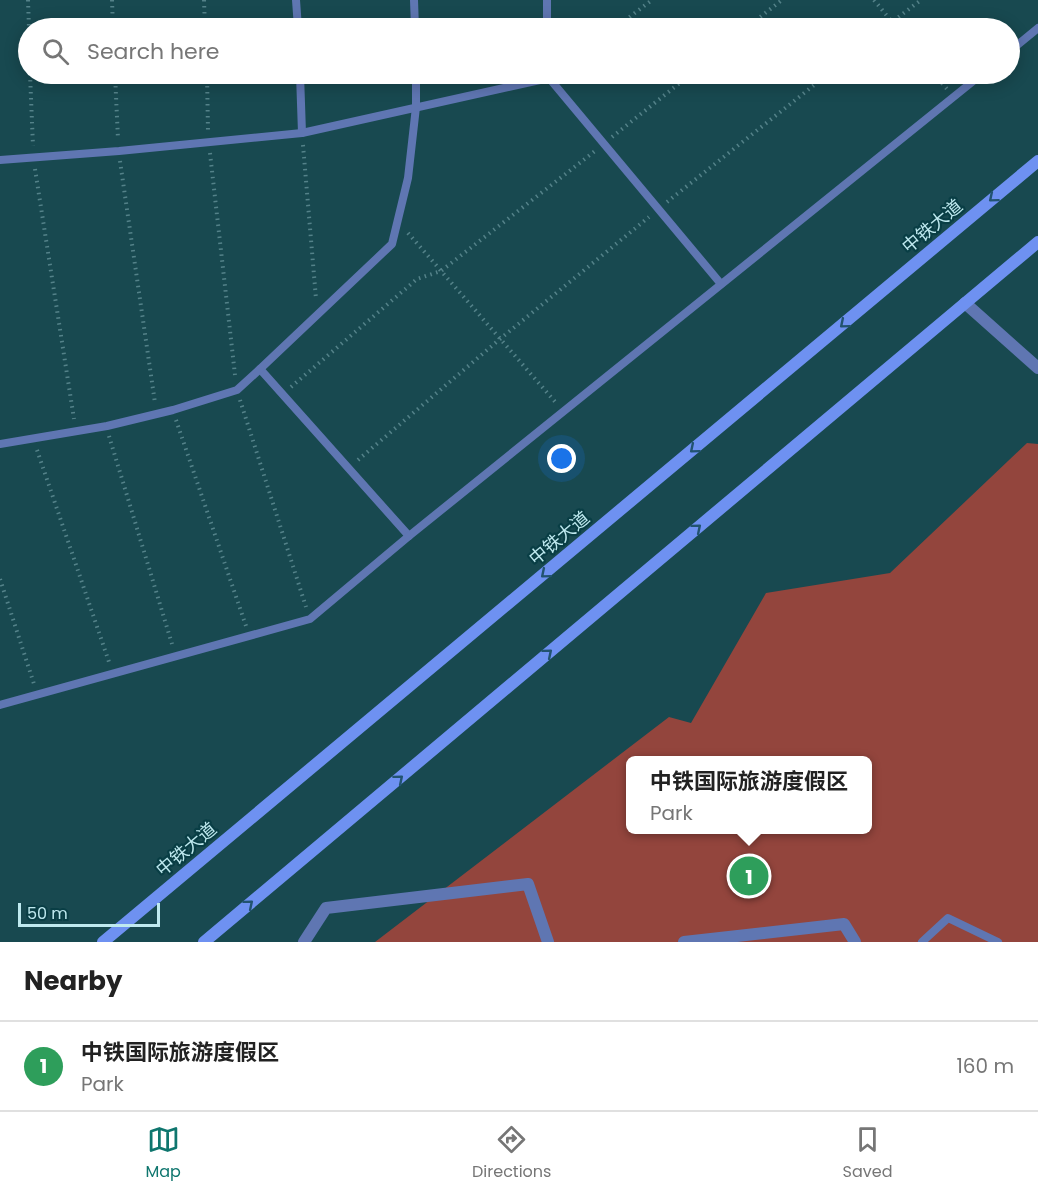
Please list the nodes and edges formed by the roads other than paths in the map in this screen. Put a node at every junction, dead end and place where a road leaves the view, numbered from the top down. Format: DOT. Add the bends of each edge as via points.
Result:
graph roads {
  1 [pos="296,0"];
  2 [pos="414,0"];
  3 [pos="547,0"];
  4 [pos="297,18"];
  5 [pos="415,18"];
  6 [pos="547,18"];
  7 [pos="1038,28"];
  8 [pos="1020,43"];
  9 [pos="300,84"];
  10 [pos="416,84"];
  11 [pos="515,84"];
  12 [pos="555,84"];
  13 [pos="969,84"];
  14 [pos="416,107"];
  15 [pos="302,133"];
  16 [pos="0,160"];
  17 [pos="1038,161"];
  18 [pos="1038,242"];
  19 [pos="721,284"];
  20 [pos="965,303"];
  21 [pos="1038,368"];
  22 [pos="260,369"];
  23 [pos="0,444"];
  24 [pos="409,536"];
  25 [pos="0,705"];
  26 [pos="103,942"];
  27 [pos="204,942"];
  28 [pos="304,942"];
  29 [pos="548,942"];
  30 [pos="684,942"];
  31 [pos="855,942"];
  32 [pos="922,942"];
  33 [pos="998,942"];
  1 -- 4 [label="lane"];
  2 -- 5 [label="lane"];
  3 -- 6 [label="lane"];
  7 -- 8 [label="lane"];
  9 -- 15 [label="lane"];
  10 -- 14 [label="lane"];
  11 -- 14 [label="lane"];
  12 -- 19 [label="lane"];
  13 -- 19 [label="lane"];
  14 -- 15 [label="lane"];
  14 -- 22 [label="lane" via="408,178 392,244"];
  15 -- 16 [label="lane"];
  17 -- 26 [label="main road, 中铁大道, one-way"];
  18 -- 20 [label="main road"];
  19 -- 24 [label="lane"];
  20 -- 21 [label="street"];
  27 -- 20 [label="main road, one-way"];
  22 -- 23 [label="lane" via="237,390 173,410"];
  22 -- 24 [label="lane"];
  24 -- 25 [label="lane" via="310,619"];
  28 -- 29 [label="street" via="326,908 528,884"];
  30 -- 31 [label="street" via="844,924"];
  32 -- 33 [label="lane" via="948,918"];
}
